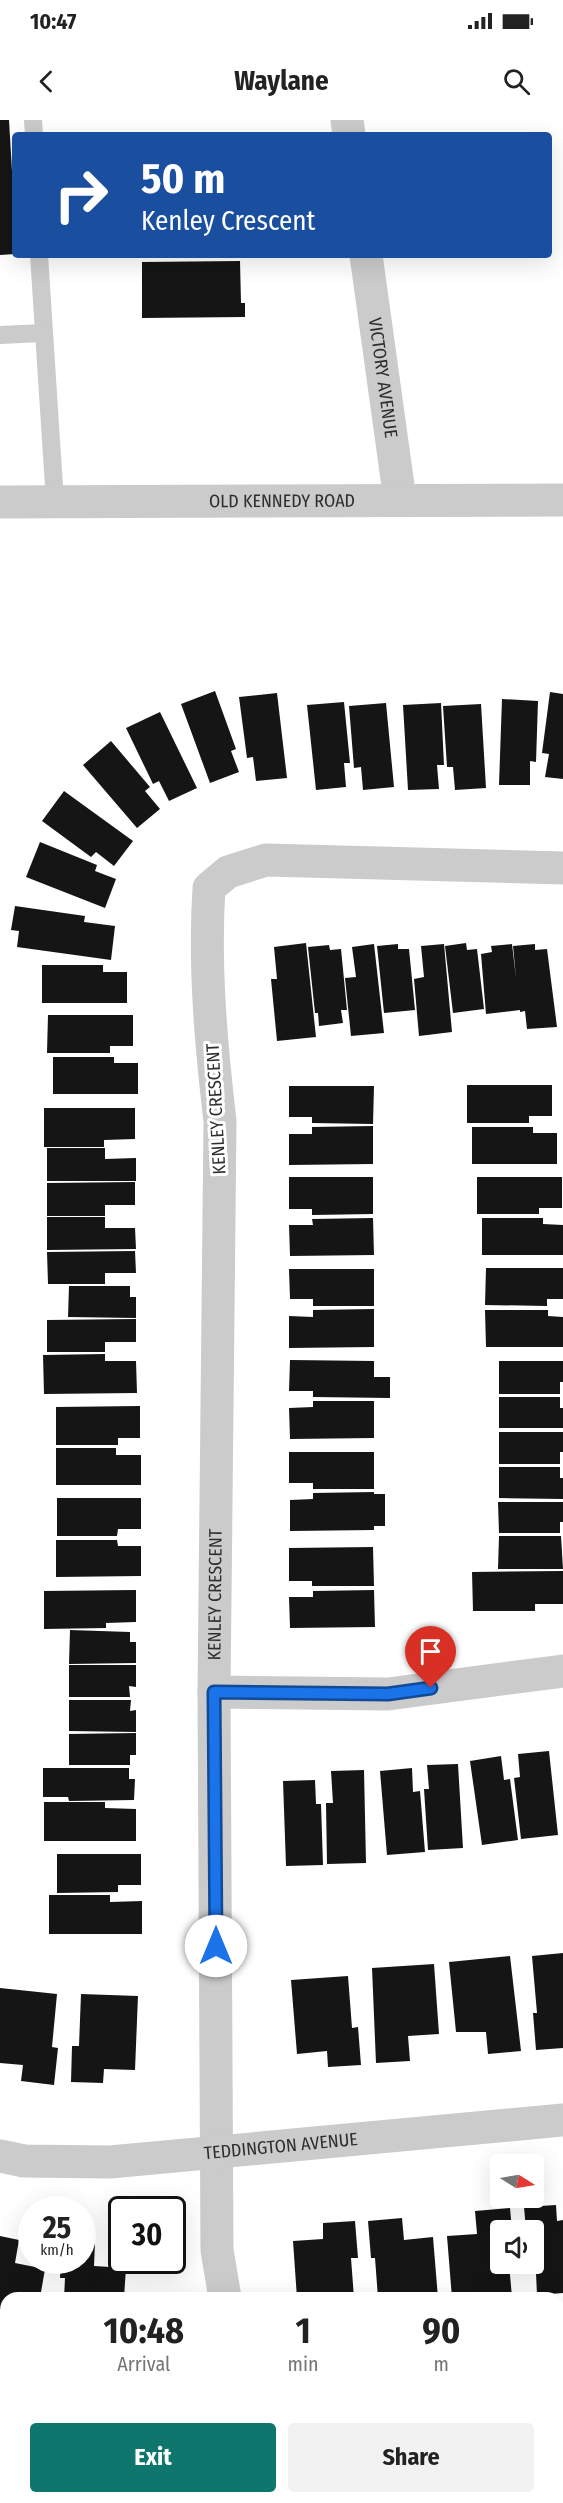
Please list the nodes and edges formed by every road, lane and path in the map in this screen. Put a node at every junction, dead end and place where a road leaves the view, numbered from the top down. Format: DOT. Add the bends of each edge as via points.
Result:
graph roads {
  1 [pos="39,258"];
  2 [pos="366,258"];
  3 [pos="43,333"];
  4 [pos="0,335"];
  5 [pos="400,500"];
  6 [pos="563,500"];
  7 [pos="55,501"];
  8 [pos="0,502"];
  9 [pos="563,868"];
  10 [pos="563,1671"];
  11 [pos="214,1692"];
  12 [pos="563,2120"];
  13 [pos="217,2153"];
  14 [pos="0,2156"];
  15 [pos="224,2292"];
  1 -- 3 [label="lane"];
  2 -- 5 [label="street, VICTORY AVENUE"];
  3 -- 4 [label="lane"];
  3 -- 7 [label="lane"];
  5 -- 6 [label="street, OLD KENNEDY ROAD"];
  5 -- 7 [label="street, OLD KENNEDY ROAD"];
  7 -- 8 [label="street, OLD KENNEDY ROAD"];
  9 -- 11 [label="street, KENLEY CRESCENT" via="266,860 228,872 209,888 206,924 220,1121"];
  10 -- 11 [label="street" via="388,1694"];
  11 -- 13 [label="street, KENLEY CRESCENT"];
  12 -- 13 [label="street, TEDDINGTON AVENUE"];
  13 -- 14 [label="street, TEDDINGTON AVENUE" via="110,2162 24,2161"];
  13 -- 15 [label="street, KENLEY CRESCENT" via="217,2250"];
}
